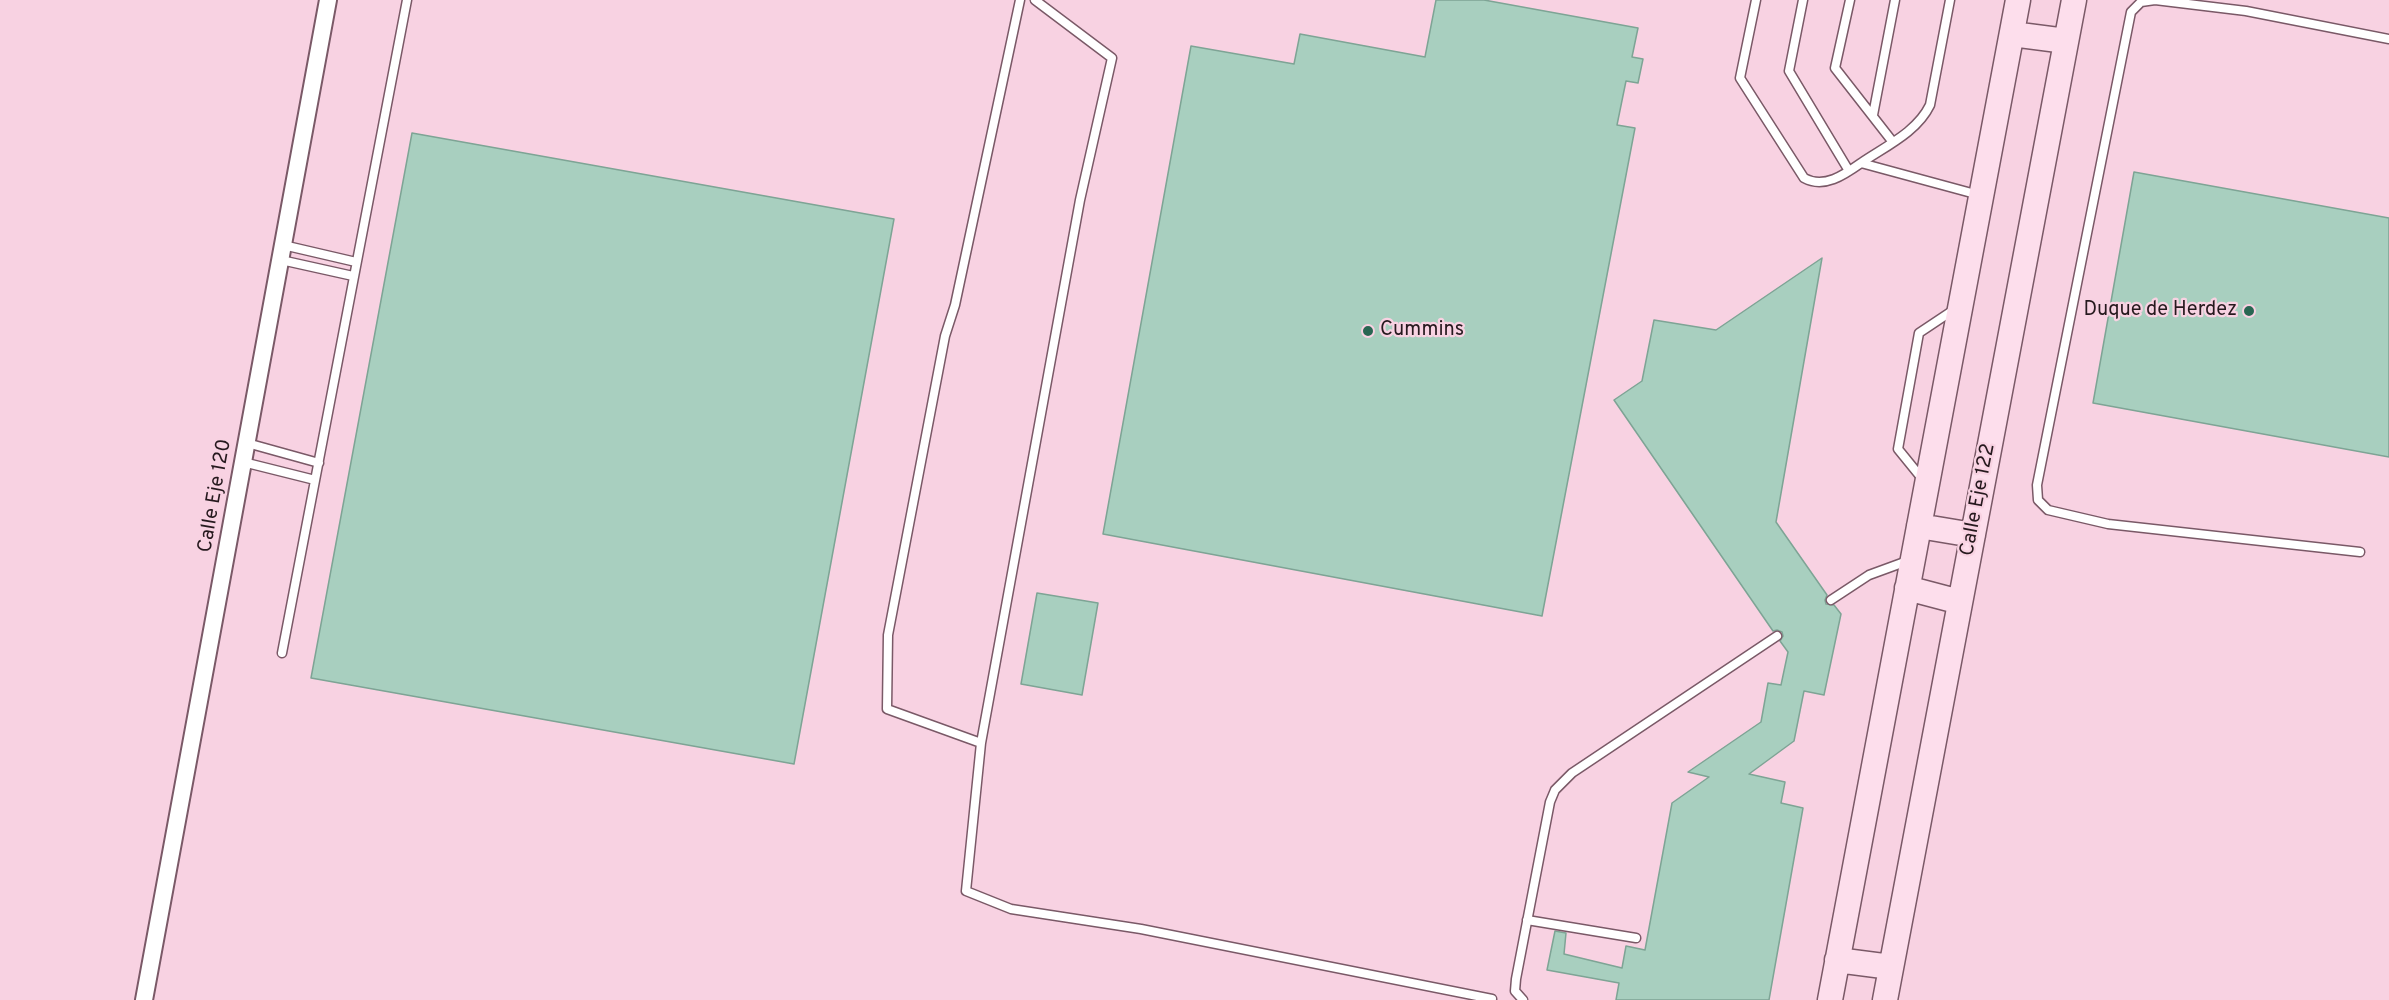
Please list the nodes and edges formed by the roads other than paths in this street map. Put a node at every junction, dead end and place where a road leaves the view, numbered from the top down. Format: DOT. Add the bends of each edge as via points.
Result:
graph roads {
  1 [pos="328,0"];
  2 [pos="407,0"];
  3 [pos="1020,0"];
  4 [pos="1035,0"];
  5 [pos="1756,0"];
  6 [pos="1803,0"];
  7 [pos="1850,0"];
  8 [pos="1895,0"];
  9 [pos="1950,0"];
  10 [pos="2018,0"];
  11 [pos="2074,0"];
  12 [pos="2012,34"];
  13 [pos="2389,39"];
  14 [pos="2066,41"];
  15 [pos="1873,114"];
  16 [pos="1892,141"];
  17 [pos="1862,163"];
  18 [pos="1849,171"];
  19 [pos="1981,196"];
  20 [pos="282,252"];
  21 [pos="356,262"];
  22 [pos="353,276"];
  23 [pos="1961,305"];
  24 [pos="247,442"];
  25 [pos="243,462"];
  26 [pos="319,463"];
  27 [pos="315,480"];
  28 [pos="1927,485"];
  29 [pos="1919,526"];
  30 [pos="1973,535"];
  31 [pos="2360,552"];
  32 [pos="1913,559"];
  33 [pos="1907,588"];
  34 [pos="1831,600"];
  35 [pos="1960,602"];
  36 [pos="1777,636"];
  37 [pos="282,653"];
  38 [pos="981,743"];
  39 [pos="1527,920"];
  40 [pos="1636,938"];
  41 [pos="1837,960"];
  42 [pos="1891,967"];
  43 [pos="1492,999"];
  44 [pos="144,1000"];
  45 [pos="1523,1000"];
  46 [pos="1830,1000"];
  47 [pos="1885,1000"];
  1 -- 20 [label="street, Calle Eje 120"];
  2 -- 21 [label="lane"];
  3 -- 38 [label="lane" via="955,305 945,336 888,634 887,709"];
  4 -- 38 [label="lane" via="1112,58 1080,200"];
  5 -- 18 [label="lane" via="1740,78 1804,178 1812,183 1827,182"];
  6 -- 18 [label="lane" via="1789,71"];
  7 -- 15 [label="lane" via="1835,68"];
  8 -- 15 [label="lane"];
  9 -- 16 [label="lane" via="1930,105 1916,127"];
  10 -- 12 [label="main road"];
  11 -- 14 [label="main road, Calle Eje 122"];
  12 -- 14 [label="main road"];
  12 -- 19 [label="main road"];
  13 -- 31 [label="lane" via="2246,11 2148,0 2135,7 2128,19 2037,485 2038,500 2048,510 2108,524"];
  14 -- 30 [label="main road, Calle Eje 122"];
  15 -- 16 [label="lane"];
  16 -- 17 [label="lane"];
  17 -- 18 [label="lane"];
  17 -- 19 [label="lane"];
  19 -- 23 [label="main road"];
  20 -- 21 [label="lane"];
  20 -- 22 [label="lane"];
  20 -- 24 [label="street, Calle Eje 120"];
  21 -- 22 [label="lane"];
  22 -- 26 [label="lane"];
  23 -- 28 [label="main road"];
  23 -- 28 [label="lane" via="1919,333 1898,449"];
  24 -- 25 [label="street, Calle Eje 120"];
  24 -- 26 [label="lane"];
  25 -- 27 [label="lane"];
  25 -- 44 [label="street, Calle Eje 120"];
  26 -- 27 [label="lane"];
  27 -- 37 [label="lane"];
  28 -- 29 [label="main road"];
  29 -- 30 [label="main road"];
  29 -- 32 [label="main road"];
  30 -- 35 [label="main road, Calle Eje 122"];
  32 -- 33 [label="main road"];
  32 -- 34 [label="lane" via="1869,575"];
  33 -- 35 [label="main road"];
  33 -- 41 [label="main road"];
  35 -- 42 [label="main road, Calle Eje 122"];
  36 -- 39 [label="lane" via="1562,781 1550,802"];
  38 -- 43 [label="lane" via="966,891 1011,909 1141,929"];
  39 -- 40 [label="lane"];
  39 -- 45 [label="lane" via="1515,991"];
  41 -- 42 [label="main road"];
  41 -- 46 [label="main road"];
  42 -- 47 [label="main road, Calle Eje 122"];
}
